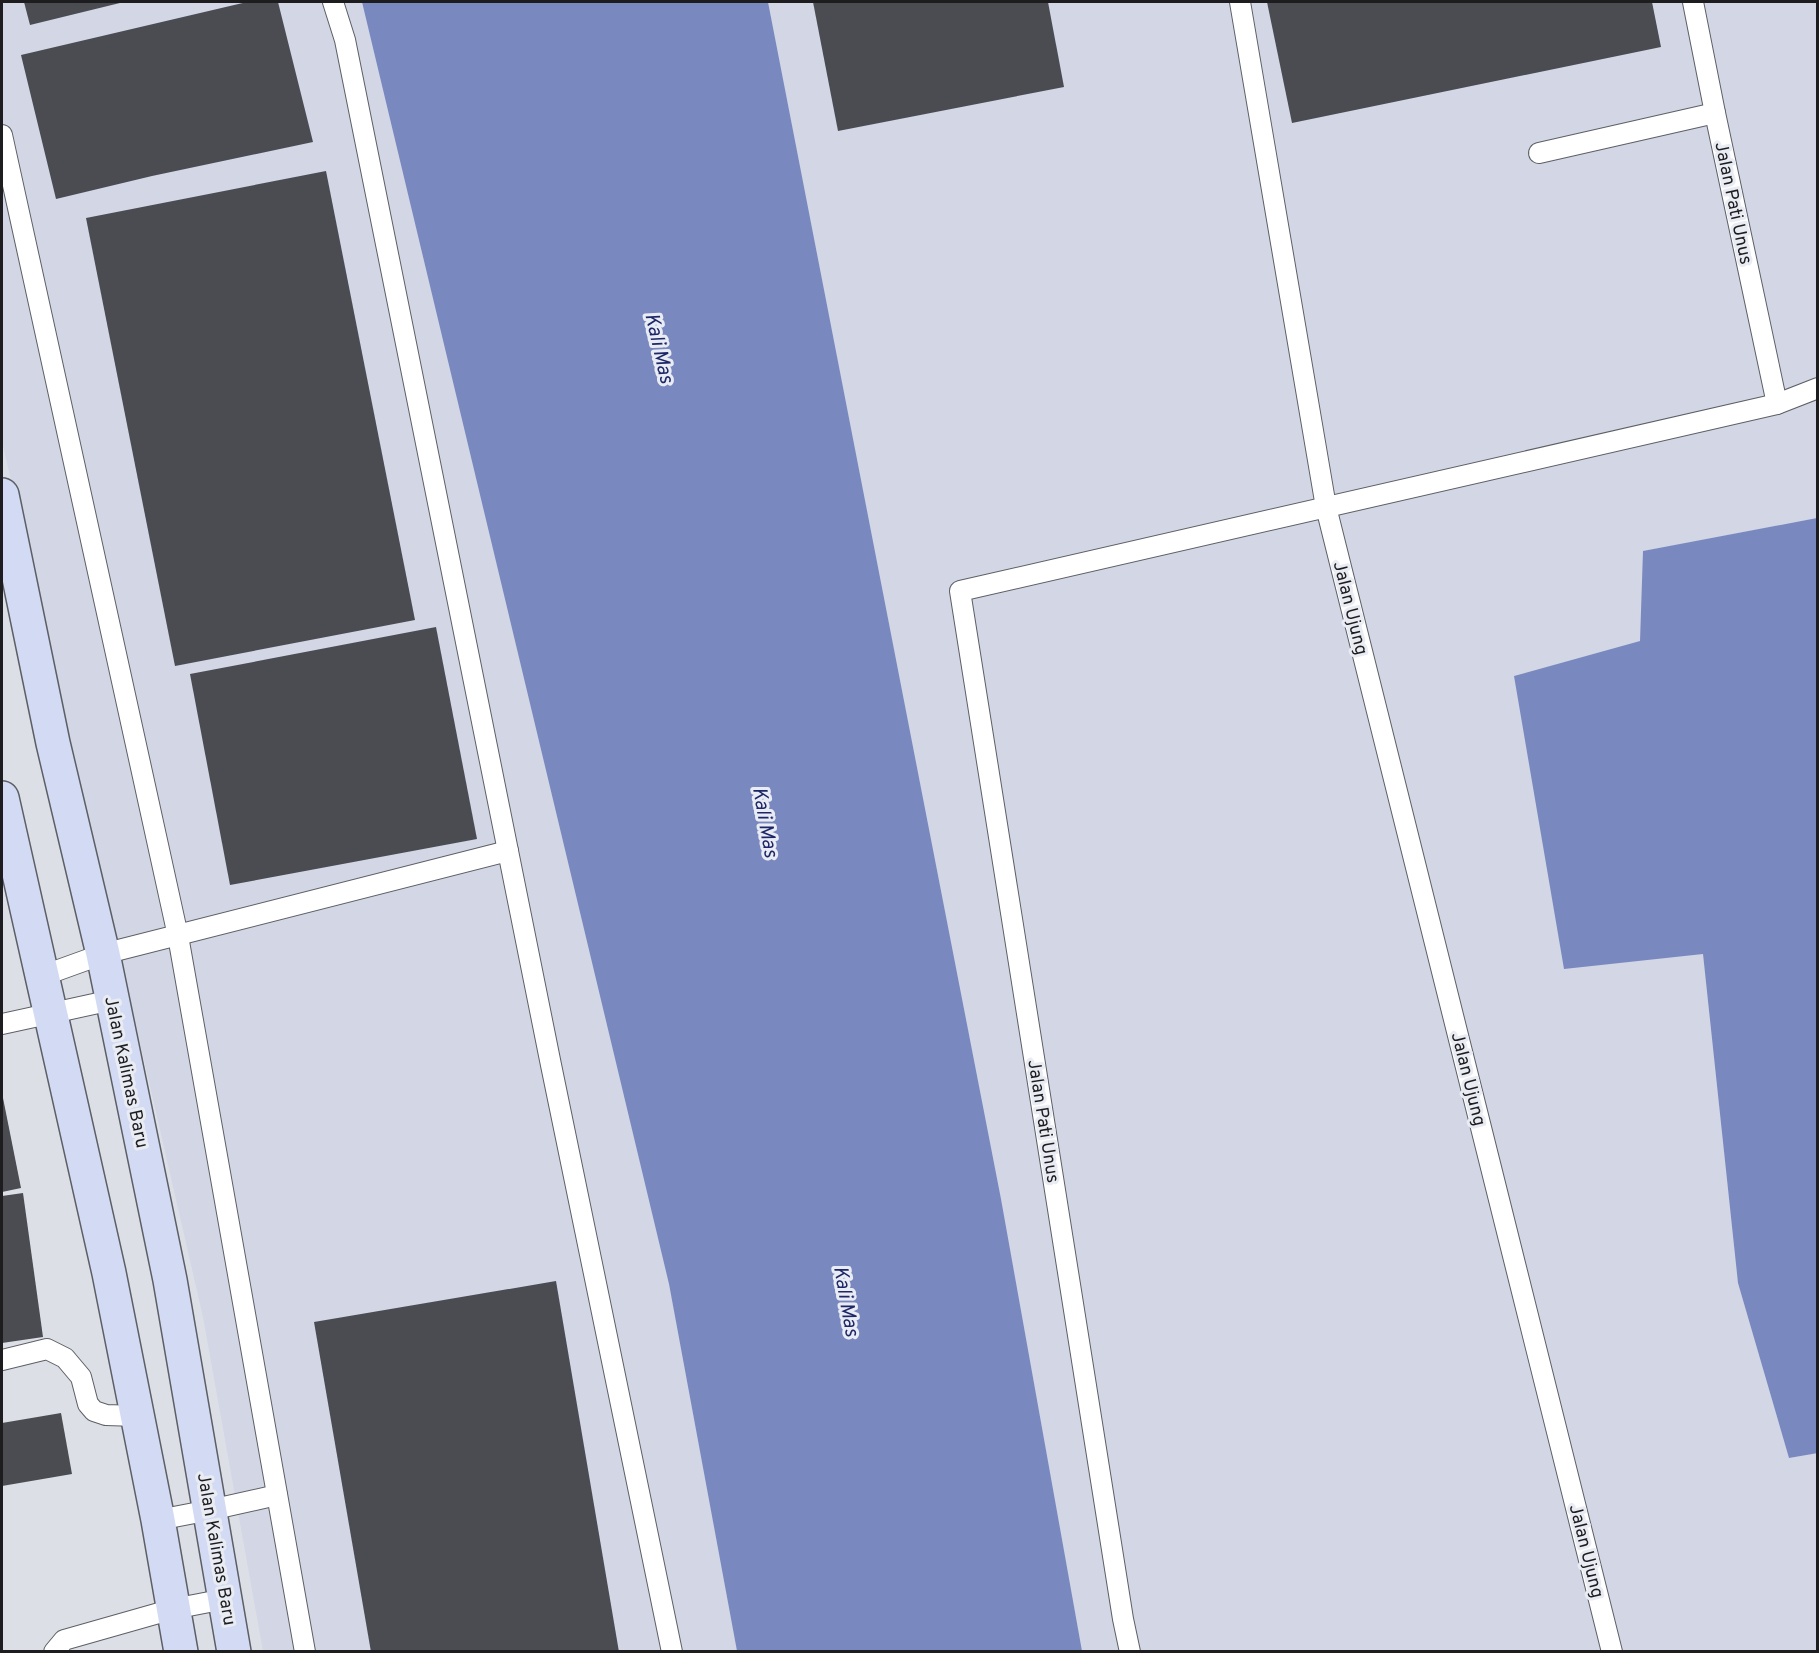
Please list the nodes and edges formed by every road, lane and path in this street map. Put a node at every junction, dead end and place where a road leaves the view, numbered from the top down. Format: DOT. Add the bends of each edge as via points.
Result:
graph roads {
  1 [pos="333,2"];
  2 [pos="1240,2"];
  3 [pos="1693,2"];
  4 [pos="1715,113"];
  5 [pos="2,135"];
  6 [pos="1539,153"];
  7 [pos="1818,388"];
  8 [pos="1777,404"];
  9 [pos="2,495"];
  10 [pos="1326,507"];
  11 [pos="2,798"];
  12 [pos="508,851"];
  13 [pos="178,936"];
  14 [pos="103,954"];
  15 [pos="42,976"];
  16 [pos="112,1000"];
  17 [pos="49,1013"];
  18 [pos="2,1023"];
  19 [pos="2,1360"];
  20 [pos="137,1416"];
  21 [pos="277,1495"];
  22 [pos="210,1510"];
  23 [pos="158,1520"];
  24 [pos="225,1599"];
  25 [pos="173,1609"];
  26 [pos="54,1652"];
  27 [pos="181,1652"];
  28 [pos="234,1652"];
  29 [pos="305,1652"];
  30 [pos="672,1652"];
  31 [pos="1130,1652"];
  32 [pos="1612,1652"];
  1 -- 12 [label="lane" via="345,40"];
  2 -- 10 [label="lane, Jalan Ujung"];
  3 -- 4 [label="lane, Jalan Pati Unus"];
  4 -- 6 [label="lane"];
  4 -- 8 [label="lane, Jalan Pati Unus"];
  5 -- 13 [label="lane"];
  7 -- 8 [label="lane"];
  8 -- 10 [label="lane"];
  9 -- 14 [label="street, Jalan Kalimas Baru" via="53,743"];
  10 -- 31 [label="lane, Jalan Pati Unus" via="960,591"];
  10 -- 32 [label="lane, Jalan Ujung"];
  11 -- 15 [label="street"];
  12 -- 13 [label="lane"];
  12 -- 30 [label="lane"];
  13 -- 14 [label="lane"];
  13 -- 21 [label="lane"];
  14 -- 15 [label="lane"];
  14 -- 16 [label="street, Jalan Kalimas Baru"];
  15 -- 17 [label="street"];
  16 -- 17 [label="lane"];
  16 -- 22 [label="street, Jalan Kalimas Baru" via="170,1280"];
  17 -- 18 [label="lane"];
  17 -- 20 [label="street" via="109,1273"];
  19 -- 20 [label="lane" via="47,1349 66,1358 81,1377 88,1404 94,1411"];
  20 -- 23 [label="street"];
  21 -- 22 [label="lane"];
  21 -- 29 [label="lane"];
  22 -- 23 [label="lane"];
  22 -- 24 [label="street, Jalan Kalimas Baru"];
  23 -- 25 [label="street"];
  24 -- 25 [label="lane"];
  24 -- 28 [label="street, Jalan Kalimas Baru"];
  25 -- 26 [label="lane" via="64,1640"];
  25 -- 27 [label="street"];
}
